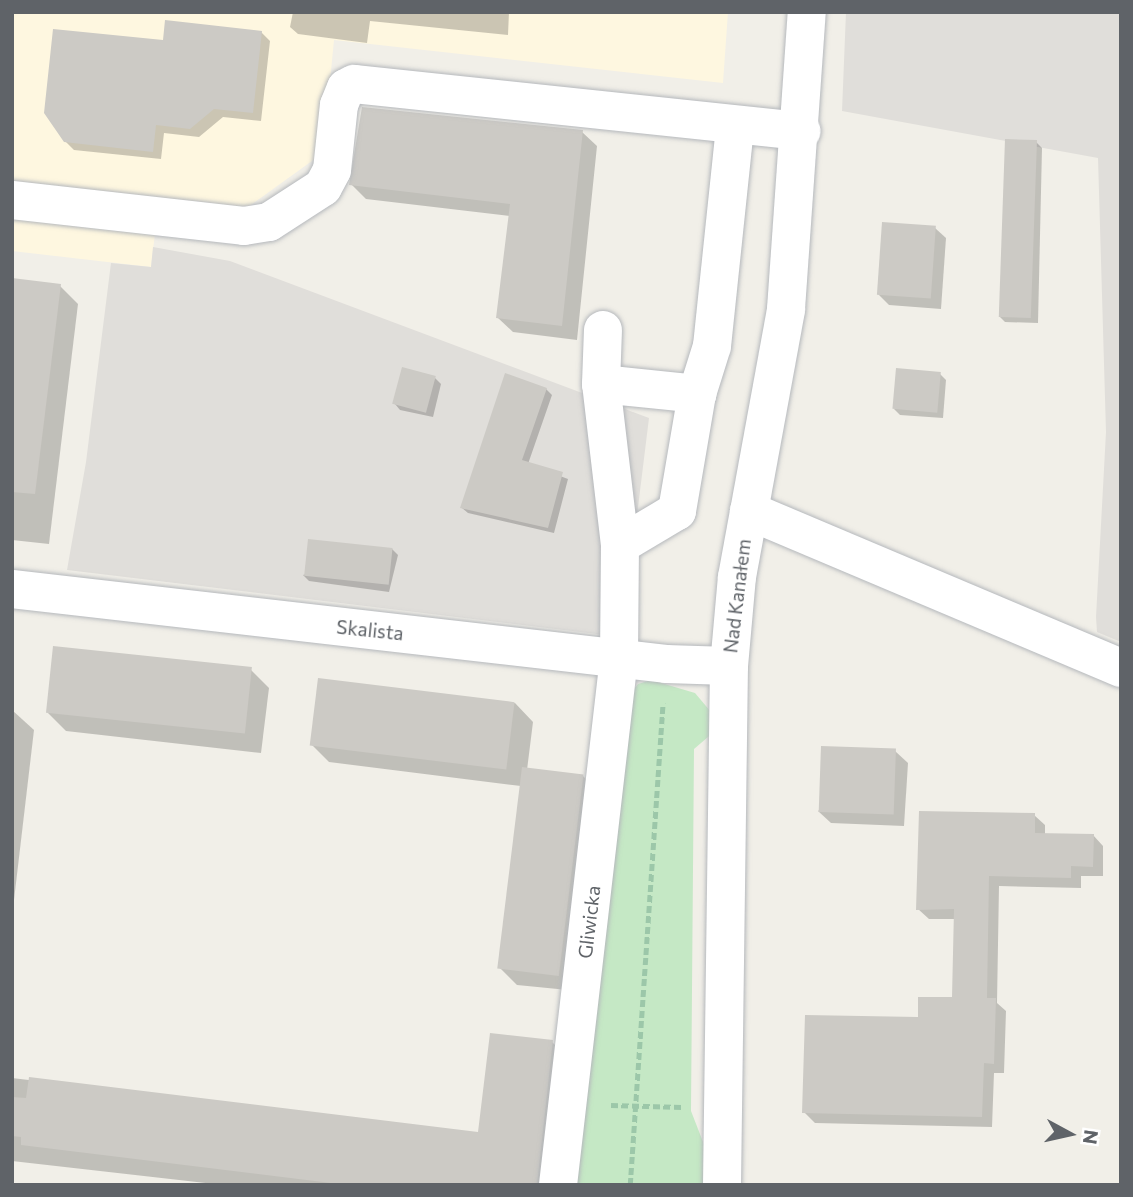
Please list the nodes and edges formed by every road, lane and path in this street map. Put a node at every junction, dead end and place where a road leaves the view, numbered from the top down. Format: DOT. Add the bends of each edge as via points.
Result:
graph roads {
  1 [pos="807,12"];
  2 [pos="734,126"];
  3 [pos="802,131"];
  4 [pos="12,200"];
  5 [pos="603,330"];
  6 [pos="601,384"];
  7 [pos="697,394"];
  8 [pos="749,510"];
  9 [pos="620,545"];
  10 [pos="12,589"];
  11 [pos="619,659"];
  12 [pos="666,664"];
  13 [pos="729,666"];
  14 [pos="1121,668"];
  15 [pos="568,1103"];
  16 [pos="635,1105"];
  17 [pos="723,1108"];
  18 [pos="558,1185"];
  19 [pos="630,1185"];
  20 [pos="722,1185"];
  1 -- 3 [label="street, Nad Kanałem"];
  2 -- 3 [label="street"];
  2 -- 4 [label="street" via="354,84 346,88 339,105 332,170 323,187 269,222 244,226"];
  2 -- 7 [label="street" via="712,346"];
  3 -- 8 [label="street, Nad Kanałem" via="786,309"];
  5 -- 6 [label="street, Gliwicka"];
  6 -- 7 [label="street"];
  6 -- 9 [label="street, Gliwicka"];
  7 -- 9 [label="street" via="677,511"];
  8 -- 13 [label="street, Nad Kanałem"];
  8 -- 14 [label="street"];
  9 -- 11 [label="street, Gliwicka"];
  10 -- 11 [label="street, Skalista"];
  11 -- 12 [label="street, Skalista"];
  11 -- 15 [label="street, Gliwicka"];
  12 -- 13 [label="street, Skalista"];
  12 -- 16 [label="path"];
  13 -- 17 [label="street, Nad Kanałem"];
  15 -- 16 [label="path"];
  15 -- 18 [label="street, Gliwicka"];
  16 -- 17 [label="path"];
  16 -- 19 [label="path"];
  17 -- 20 [label="street, Nad Kanałem"];
}
